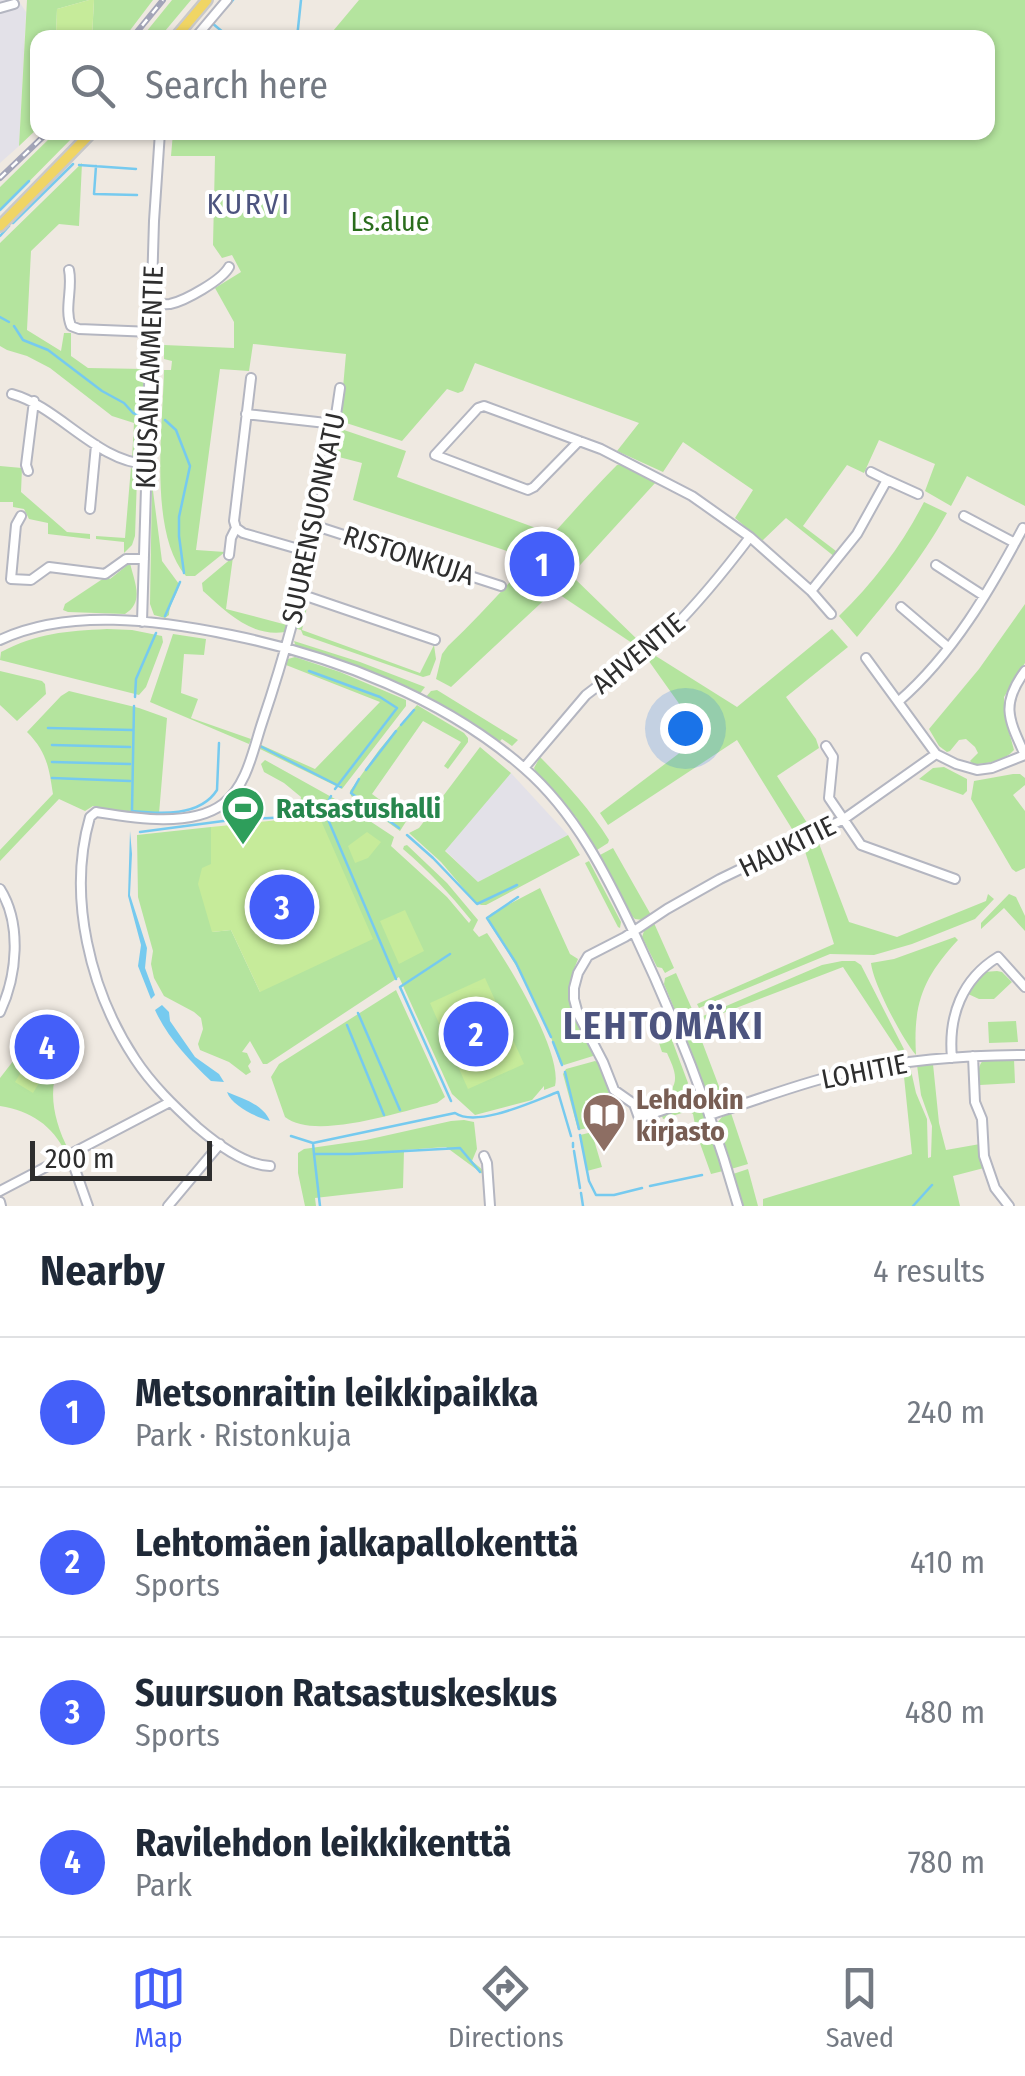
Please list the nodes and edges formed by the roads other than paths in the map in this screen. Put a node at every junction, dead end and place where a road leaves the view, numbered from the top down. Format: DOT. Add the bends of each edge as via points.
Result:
graph roads {
  1 [pos="207,0"];
  2 [pos="227,0"];
  3 [pos="14,4"];
  4 [pos="0,8"];
  5 [pos="182,30"];
  6 [pos="202,30"];
  7 [pos="84,140"];
  8 [pos="160,140"];
  9 [pos="0,226"];
  10 [pos="229,268"];
  11 [pos="68,270"];
  12 [pos="152,305"];
  13 [pos="152,332"];
  14 [pos="251,378"];
  15 [pos="340,388"];
  16 [pos="12,394"];
  17 [pos="34,401"];
  18 [pos="246,414"];
  19 [pos="334,424"];
  20 [pos="578,441"];
  21 [pos="96,446"];
  22 [pos="147,464"];
  23 [pos="28,471"];
  24 [pos="871,472"];
  25 [pos="887,480"];
  26 [pos="918,494"];
  27 [pos="90,510"];
  28 [pos="21,516"];
  29 [pos="964,516"];
  30 [pos="316,526"];
  31 [pos="236,528"];
  32 [pos="1023,528"];
  33 [pos="750,537"];
  34 [pos="1015,542"];
  35 [pos="309,552"];
  36 [pos="229,555"];
  37 [pos="144,560"];
  38 [pos="936,564"];
  39 [pos="502,586"];
  40 [pos="811,591"];
  41 [pos="300,594"];
  42 [pos="984,596"];
  43 [pos="901,608"];
  44 [pos="831,614"];
  45 [pos="142,622"];
  46 [pos="0,640"];
  47 [pos="435,640"];
  48 [pos="948,647"];
  49 [pos="286,648"];
  50 [pos="866,658"];
  51 [pos="1025,671"];
  52 [pos="898,701"];
  53 [pos="826,746"];
  54 [pos="936,754"];
  55 [pos="1025,756"];
  56 [pos="524,768"];
  57 [pos="844,819"];
  58 [pos="955,880"];
  59 [pos="0,889"];
  60 [pos="633,931"];
  61 [pos="1025,987"];
  62 [pos="0,1012"];
  63 [pos="1025,1055"];
  64 [pos="972,1056"];
  65 [pos="952,1058"];
  66 [pos="702,1097"];
  67 [pos="170,1102"];
  68 [pos="709,1115"];
  69 [pos="220,1144"];
  70 [pos="70,1155"];
  71 [pos="484,1156"];
  72 [pos="270,1166"];
  73 [pos="0,1191"];
  74 [pos="88,1206"];
  75 [pos="168,1206"];
  76 [pos="490,1206"];
  77 [pos="738,1206"];
  78 [pos="1008,1206"];
  1 -- 5 [label="main road"];
  2 -- 6 [label="street"];
  3 -- 4 [label="street"];
  7 -- 9 [label="main road"];
  8 -- 12 [label="street, KUUSANLAMMENTIE"];
  10 -- 12 [label="street" via="178,302"];
  11 -- 13 [label="street" via="71,326"];
  12 -- 13 [label="street, KUUSANLAMMENTIE"];
  13 -- 22 [label="street, KUUSANLAMMENTIE"];
  14 -- 18 [label="street"];
  15 -- 19 [label="street, SUURENSUONKATU"];
  16 -- 17 [label="street"];
  17 -- 21 [label="street"];
  17 -- 23 [label="street"];
  18 -- 19 [label="street"];
  18 -- 31 [label="street"];
  19 -- 30 [label="street, SUURENSUONKATU"];
  20 -- 20 [label="street" via="484,406 435,455 528,490"];
  20 -- 33 [label="street" via="668,482"];
  21 -- 22 [label="street"];
  21 -- 27 [label="street"];
  22 -- 37 [label="street, KUUSANLAMMENTIE"];
  24 -- 25 [label="street"];
  25 -- 26 [label="street"];
  25 -- 40 [label="street" via="857,534"];
  28 -- 37 [label="street" via="11,578 30,580 49,568 105,574 126,559"];
  29 -- 34 [label="street"];
  30 -- 35 [label="street, SUURENSUONKATU"];
  30 -- 39 [label="street, RISTONKUJA"];
  31 -- 35 [label="street"];
  31 -- 36 [label="street"];
  32 -- 34 [label="street"];
  33 -- 40 [label="street"];
  33 -- 56 [label="street, AHVENTIE" via="674,628 586,696"];
  34 -- 42 [label="street"];
  35 -- 41 [label="street, SUURENSUONKATU"];
  37 -- 45 [label="street, KUUSANLAMMENTIE"];
  38 -- 42 [label="street"];
  40 -- 44 [label="street"];
  41 -- 47 [label="street"];
  41 -- 49 [label="street, SUURENSUONKATU"];
  42 -- 48 [label="street"];
  43 -- 48 [label="street"];
  45 -- 46 [label="street" via="70,622"];
  45 -- 49 [label="street"];
  48 -- 52 [label="street"];
  49 -- 56 [label="street" via="410,695"];
  49 -- 67 [label="street, SUURENSUONKATU" via="244,778 226,802 204,814 172,818 96,812 88,823 82,894 93,966 128,1047"];
  50 -- 52 [label="street"];
  51 -- 55 [label="street" via="1008,710"];
  52 -- 54 [label="street"];
  53 -- 57 [label="street" via="833,757 829,798"];
  54 -- 55 [label="street" via="977,770"];
  54 -- 57 [label="street, HAUKITIE"];
  56 -- 60 [label="street" via="581,835"];
  57 -- 58 [label="street" via="861,845"];
  57 -- 60 [label="street, HAUKITIE" via="720,879"];
  59 -- 62 [label="street" via="14,955"];
  60 -- 66 [label="street"];
  60 -- 66 [label="street, HAUKITIE" via="588,956 574,988 578,1014 614,1090 634,1104 639,1118"];
  61 -- 65 [label="street" via="998,957 979,970 956,1008"];
  63 -- 64 [label="street, LOHITIE"];
  64 -- 65 [label="street, LOHITIE"];
  64 -- 78 [label="street" via="987,1167"];
  65 -- 68 [label="street, LOHITIE" via="848,1072"];
  66 -- 68 [label="street"];
  67 -- 69 [label="street"];
  67 -- 70 [label="street"];
  68 -- 77 [label="street"];
  69 -- 72 [label="street"];
  69 -- 75 [label="street"];
  70 -- 73 [label="street"];
  70 -- 74 [label="street"];
  71 -- 76 [label="street"];
}
